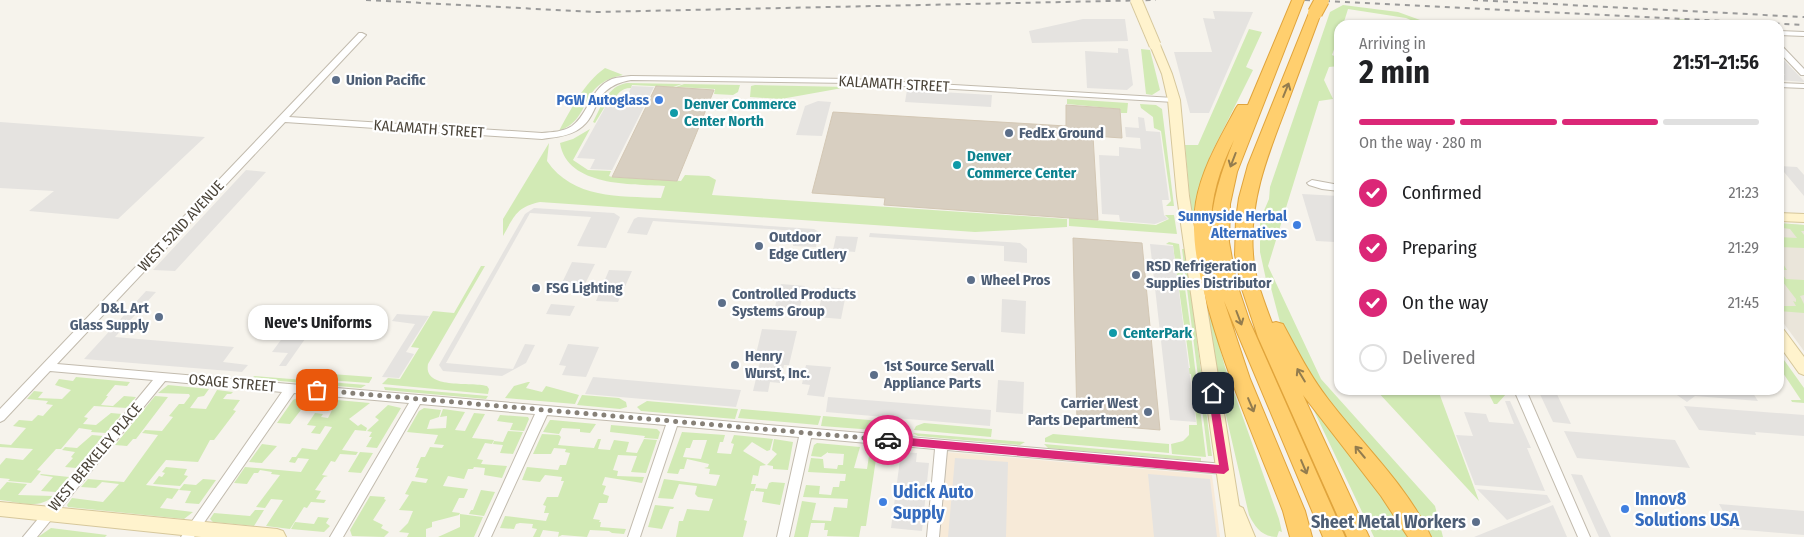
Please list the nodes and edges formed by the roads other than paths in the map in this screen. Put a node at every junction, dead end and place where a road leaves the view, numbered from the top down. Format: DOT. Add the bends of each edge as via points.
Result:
graph roads {
  1 [pos="1136,0"];
  2 [pos="1319,4"];
  3 [pos="1291,6"];
  4 [pos="1784,33"];
  5 [pos="1804,34"];
  6 [pos="362,35"];
  7 [pos="1155,45"];
  8 [pos="1784,53"];
  9 [pos="1804,73"];
  10 [pos="1263,82"];
  11 [pos="1784,85"];
  12 [pos="1804,86"];
  13 [pos="1174,100"];
  14 [pos="283,118"];
  15 [pos="1312,183"];
  16 [pos="1334,187"];
  17 [pos="1784,217"];
  18 [pos="1804,218"];
  19 [pos="1244,255"];
  20 [pos="1784,341"];
  21 [pos="48,367"];
  22 [pos="1804,369"];
  23 [pos="162,377"];
  24 [pos="291,388"];
  25 [pos="1522,395"];
  26 [pos="417,399"];
  27 [pos="543,410"];
  28 [pos="0,418"];
  29 [pos="673,422"];
  30 [pos="806,433"];
  31 [pos="941,445"];
  32 [pos="1225,478"];
  33 [pos="1389,490"];
  34 [pos="0,509"];
  35 [pos="48,514"];
  36 [pos="190,533"];
  37 [pos="28,537"];
  38 [pos="277,537"];
  39 [pos="336,537"];
  40 [pos="485,537"];
  41 [pos="634,537"];
  42 [pos="783,537"];
  43 [pos="933,537"];
  44 [pos="1235,537"];
  45 [pos="1246,537"];
  46 [pos="1301,537"];
  47 [pos="1334,537"];
  48 [pos="1358,537"];
  49 [pos="1412,537"];
  50 [pos="1420,537"];
  51 [pos="1584,537"];
  1 -- 7 [label="street, bridge"];
  19 -- 2 [label="highway, one-way" via="1244,219 1256,165"];
  3 -- 10 [label="highway" via="1281,41"];
  4 -- 5 [label="street"];
  6 -- 14 [label="street, WEST 52ND AVENUE"];
  7 -- 13 [label="street"];
  8 -- 9 [label="street"];
  10 -- 46 [label="highway, one-way" via="1246,103 1213,172 1204,204 1203,243 1230,354 1294,511"];
  10 -- 47 [label="highway, one-way" via="1226,183 1220,216 1222,254 1240,320"];
  11 -- 12 [label="street"];
  13 -- 14 [label="street, KALAMATH STREET" via="851,81 632,78 615,81 601,89 583,122 558,136"];
  13 -- 32 [label="street" via="1183,196"];
  14 -- 21 [label="street, WEST 52ND AVENUE"];
  15 -- 16 [label="street"];
  17 -- 18 [label="street"];
  33 -- 19 [label="highway, one-way" via="1303,379 1271,320"];
  19 -- 48 [label="highway" via="1267,337"];
  20 -- 22 [label="street"];
  21 -- 23 [label="street, OSAGE STREET"];
  21 -- 28 [label="street, WEST 52ND AVENUE"];
  23 -- 24 [label="street, OSAGE STREET"];
  23 -- 35 [label="street, WEST BERKELEY PLACE"];
  24 -- 26 [label="street, OSAGE STREET"];
  24 -- 36 [label="street"];
  25 -- 51 [label="street"];
  26 -- 27 [label="street, OSAGE STREET"];
  26 -- 39 [label="street"];
  27 -- 29 [label="street, OSAGE STREET"];
  27 -- 40 [label="street"];
  29 -- 30 [label="street, OSAGE STREET"];
  29 -- 41 [label="street"];
  30 -- 31 [label="street, OSAGE STREET"];
  30 -- 42 [label="street"];
  31 -- 32 [label="street, OSAGE STREET"];
  31 -- 43 [label="street"];
  32 -- 44 [label="street"];
  32 -- 45 [label="street"];
  33 -- 49 [label="highway"];
  33 -- 50 [label="highway" via="1408,514"];
  34 -- 35 [label="street"];
  35 -- 36 [label="street"];
  35 -- 37 [label="street, WEST BERKELEY PLACE"];
  36 -- 38 [label="street"];
}
